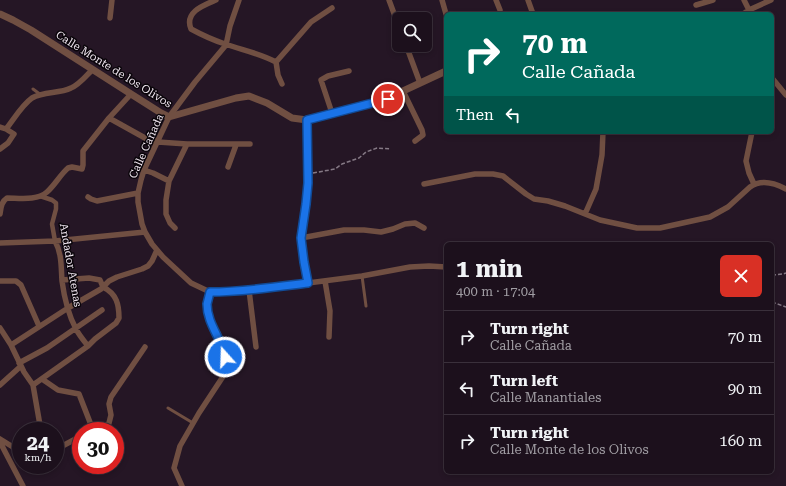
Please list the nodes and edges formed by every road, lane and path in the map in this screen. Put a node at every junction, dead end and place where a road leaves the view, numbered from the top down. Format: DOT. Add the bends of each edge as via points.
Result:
graph roads {
  1 [pos="112,0"];
  2 [pos="216,0"];
  3 [pos="239,0"];
  4 [pos="389,0"];
  5 [pos="450,0"];
  6 [pos="496,0"];
  7 [pos="528,0"];
  8 [pos="713,0"];
  9 [pos="744,0"];
  10 [pos="771,0"];
  11 [pos="442,1"];
  12 [pos="696,6"];
  13 [pos="332,8"];
  14 [pos="500,10"];
  15 [pos="749,10"];
  16 [pos="393,12"];
  17 [pos="445,12"];
  18 [pos="532,12"];
  19 [pos="746,12"];
  20 [pos="0,14"];
  21 [pos="110,18"];
  22 [pos="226,45"];
  23 [pos="409,52"];
  24 [pos="276,62"];
  25 [pos="92,70"];
  26 [pos="349,71"];
  27 [pos="444,72"];
  28 [pos="774,80"];
  29 [pos="420,83"];
  30 [pos="282,84"];
  31 [pos="33,89"];
  32 [pos="403,91"];
  33 [pos="41,94"];
  34 [pos="131,94"];
  35 [pos="786,95"];
  36 [pos="332,113"];
  37 [pos="169,117"];
  38 [pos="109,118"];
  39 [pos="307,120"];
  40 [pos="3,128"];
  41 [pos="603,134"];
  42 [pos="752,134"];
  43 [pos="415,141"];
  44 [pos="158,142"];
  45 [pos="187,144"];
  46 [pos="250,144"];
  47 [pos="236,145"];
  48 [pos="0,149"];
  49 [pos="391,149"];
  50 [pos="228,166"];
  51 [pos="144,170"];
  52 [pos="308,176"];
  53 [pos="169,181"];
  54 [pos="424,184"];
  55 [pos="754,184"];
  56 [pos="786,189"];
  57 [pos="138,193"];
  58 [pos="40,196"];
  59 [pos="88,197"];
  60 [pos="0,214"];
  61 [pos="585,214"];
  62 [pos="175,228"];
  63 [pos="424,228"];
  64 [pos="145,232"];
  65 [pos="301,238"];
  66 [pos="55,241"];
  67 [pos="0,243"];
  68 [pos="157,250"];
  69 [pos="444,267"];
  70 [pos="786,273"];
  71 [pos="774,275"];
  72 [pos="362,276"];
  73 [pos="62,280"];
  74 [pos="0,281"];
  75 [pos="325,281"];
  76 [pos="308,283"];
  77 [pos="104,288"];
  78 [pos="249,290"];
  79 [pos="210,292"];
  80 [pos="774,303"];
  81 [pos="366,306"];
  82 [pos="786,307"];
  83 [pos="68,308"];
  84 [pos="102,310"];
  85 [pos="39,326"];
  86 [pos="0,328"];
  87 [pos="76,328"];
  88 [pos="329,337"];
  89 [pos="11,345"];
  90 [pos="88,346"];
  91 [pos="145,346"];
  92 [pos="256,347"];
  93 [pos="20,364"];
  94 [pos="42,379"];
  95 [pos="0,385"];
  96 [pos="33,385"];
  97 [pos="168,408"];
  98 [pos="39,422"];
  99 [pos="88,422"];
  100 [pos="109,422"];
  101 [pos="193,423"];
  102 [pos="0,439"];
  103 [pos="0,442"];
  104 [pos="12,446"];
  105 [pos="23,486"];
  106 [pos="182,486"];
  1 -- 21 [label="street"];
  2 -- 22 [label="street" via="195,10 189,25 191,29"];
  3 -- 22 [label="street, Calle Cañada"];
  4 -- 16 [label="street"];
  5 -- 11 [label="street"];
  6 -- 14 [label="street"];
  7 -- 18 [label="street"];
  8 -- 12 [label="street"];
  9 -- 15 [label="street"];
  10 -- 15 [label="street"];
  11 -- 17 [label="street"];
  13 -- 24 [label="street" via="312,22"];
  15 -- 19 [label="street"];
  20 -- 25 [label="street, Calle Monte de los Olivos" via="31,30"];
  22 -- 24 [label="street"];
  22 -- 37 [label="street, Calle Cañada"];
  23 -- 29 [label="street"];
  24 -- 30 [label="street"];
  25 -- 33 [label="street" via="73,88"];
  25 -- 34 [label="street, Calle Monte de los Olivos"];
  26 -- 36 [label="street" via="321,80"];
  27 -- 29 [label="street, Calle Monte de los Olivos"];
  28 -- 35 [label="street"];
  29 -- 32 [label="street, Calle Monte de los Olivos"];
  31 -- 33 [label="lane"];
  32 -- 36 [label="street, Calle Monte de los Olivos" via="388,99"];
  32 -- 43 [label="street" via="422,130 423,135"];
  33 -- 40 [label="street" via="25,104"];
  34 -- 37 [label="street, Calle Monte de los Olivos"];
  34 -- 38 [label="street"];
  36 -- 39 [label="street, Calle Monte de los Olivos"];
  37 -- 39 [label="street, Calle Monte de los Olivos" via="249,96 268,103 292,118"];
  37 -- 44 [label="street, Calle Cañada"];
  38 -- 44 [label="street" via="145,138"];
  38 -- 58 [label="street" via="83,151 82,169 68,168 46,193"];
  39 -- 52 [label="street"];
  40 -- 48 [label="street" via="14,134"];
  41 -- 61 [label="street" via="596,189"];
  42 -- 55 [label="street" via="746,162"];
  44 -- 45 [label="street"];
  44 -- 51 [label="street, Calle Cañada"];
  45 -- 47 [label="street"];
  45 -- 53 [label="street"];
  46 -- 47 [label="street"];
  47 -- 50 [label="street"];
  49 -- 52 [label="path" via="377,148 335,169"];
  51 -- 53 [label="street"];
  51 -- 57 [label="street, Calle Cañada"];
  52 -- 65 [label="street"];
  53 -- 62 [label="street" via="166,214"];
  54 -- 61 [label="street" via="466,175 493,174 503,176 534,198"];
  55 -- 56 [label="street" via="770,182"];
  55 -- 61 [label="street" via="728,207 710,217 660,228 637,228"];
  57 -- 59 [label="street" via="97,201"];
  57 -- 64 [label="street, Calle Cañada"];
  58 -- 60 [label="street" via="7,198 2,203"];
  58 -- 66 [label="street, Andador Atenas" via="56,203 52,224"];
  63 -- 65 [label="street" via="416,223 381,232 344,230"];
  64 -- 66 [label="street"];
  64 -- 68 [label="street, Calle Cañada"];
  65 -- 76 [label="street"];
  66 -- 67 [label="street"];
  66 -- 73 [label="street, Andador Atenas" via="60,251"];
  68 -- 77 [label="street" via="148,266 117,277"];
  68 -- 79 [label="street, Calle Cañada" via="191,282"];
  69 -- 72 [label="street, Calle Cañada" via="410,267"];
  70 -- 71 [label="path"];
  72 -- 75 [label="street, Calle Cañada"];
  72 -- 81 [label="lane"];
  73 -- 77 [label="street" via="100,280"];
  73 -- 83 [label="street, Andador Atenas"];
  74 -- 85 [label="street" via="16,281 21,285"];
  75 -- 76 [label="street, Calle Cañada"];
  75 -- 88 [label="street" via="330,311"];
  76 -- 78 [label="street, Calle Cañada"];
  77 -- 83 [label="street"];
  77 -- 90 [label="street" via="113,294 118,303 119,318"];
  78 -- 79 [label="street, Calle Cañada"];
  78 -- 92 [label="street"];
  79 -- 101 [label="street" via="207,304 211,323 224,349 229,367"];
  80 -- 82 [label="path"];
  83 -- 85 [label="street"];
  83 -- 87 [label="street, Andador Atenas"];
  84 -- 87 [label="street"];
  85 -- 89 [label="street"];
  86 -- 89 [label="street"];
  87 -- 90 [label="street, Andador Atenas"];
  87 -- 93 [label="street"];
  89 -- 93 [label="street"];
  90 -- 94 [label="street"];
  91 -- 100 [label="street" via="111,397"];
  93 -- 95 [label="street"];
  93 -- 96 [label="street"];
  94 -- 96 [label="street"];
  94 -- 99 [label="street" via="58,390 79,394"];
  96 -- 98 [label="street"];
  97 -- 101 [label="lane"];
  101 -- 106 [label="street" via="180,446 174,468"];
  102 -- 104 [label="street"];
  103 -- 105 [label="street"];
}
